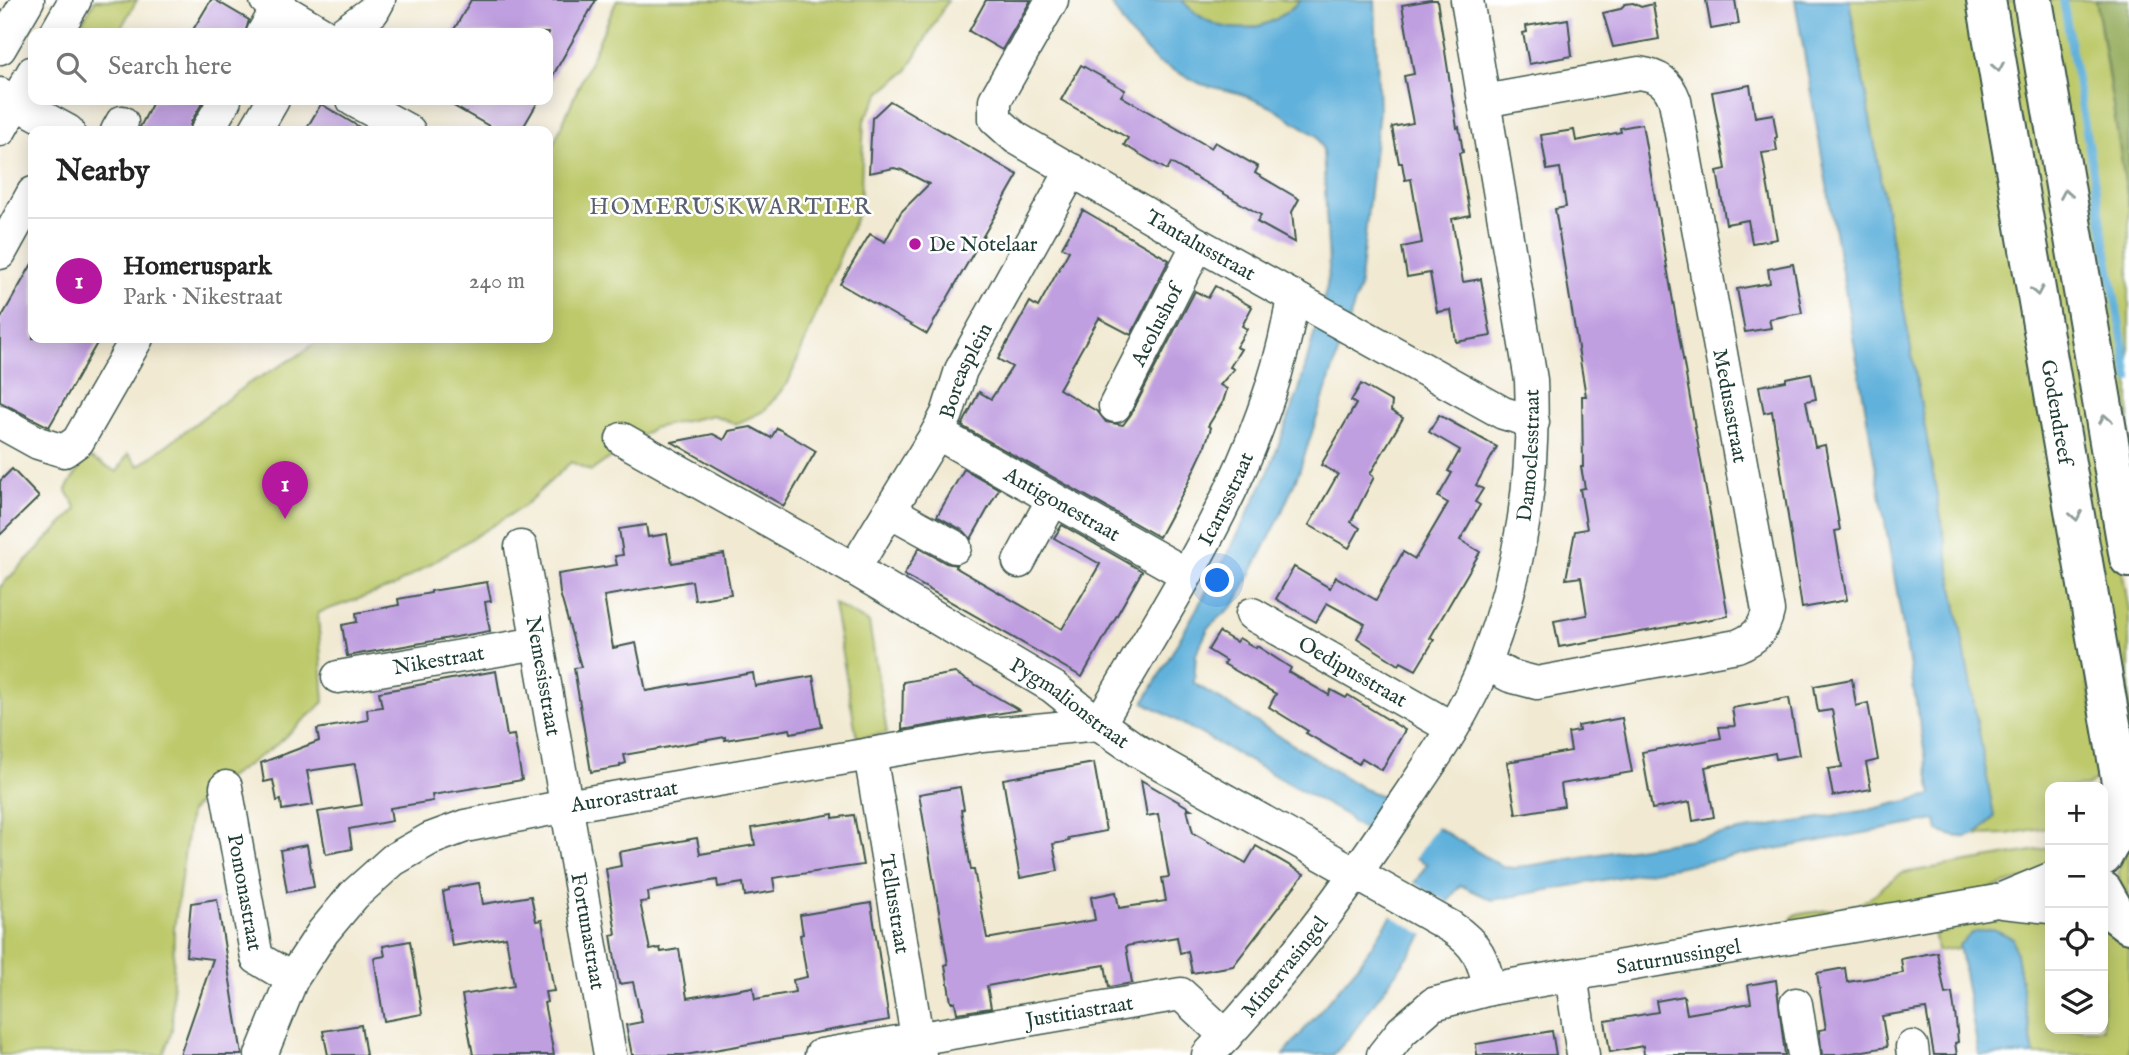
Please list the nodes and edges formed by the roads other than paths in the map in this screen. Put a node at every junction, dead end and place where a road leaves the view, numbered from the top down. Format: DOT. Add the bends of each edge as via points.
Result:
graph roads {
  1 [pos="27,0"];
  2 [pos="75,0"];
  3 [pos="379,0"];
  4 [pos="1052,0"];
  5 [pos="1466,0"];
  6 [pos="1986,0"];
  7 [pos="2033,0"];
  8 [pos="269,13"];
  9 [pos="59,28"];
  10 [pos="309,28"];
  11 [pos="350,28"];
  12 [pos="0,47"];
  13 [pos="28,77"];
  14 [pos="8,98"];
  15 [pos="1484,101"];
  16 [pos="222,105"];
  17 [pos="270,105"];
  18 [pos="362,105"];
  19 [pos="59,126"];
  20 [pos="211,126"];
  21 [pos="258,126"];
  22 [pos="400,126"];
  23 [pos="0,130"];
  24 [pos="1073,170"];
  25 [pos="28,203"];
  26 [pos="1198,244"];
  27 [pos="0,253"];
  28 [pos="1306,303"];
  29 [pos="134,343"];
  30 [pos="1115,406"];
  31 [pos="0,422"];
  32 [pos="1533,422"];
  33 [pos="937,433"];
  34 [pos="622,439"];
  35 [pos="1053,499"];
  36 [pos="890,511"];
  37 [pos="521,547"];
  38 [pos="955,547"];
  39 [pos="2129,558"];
  40 [pos="1019,562"];
  41 [pos="854,569"];
  42 [pos="1186,574"];
  43 [pos="1252,614"];
  44 [pos="538,643"];
  45 [pos="1485,663"];
  46 [pos="338,677"];
  47 [pos="1099,724"];
  48 [pos="1452,728"];
  49 [pos="870,754"];
  50 [pos="226,787"];
  51 [pos="566,806"];
  52 [pos="2127,824"];
  53 [pos="2108,845"];
  54 [pos="1357,874"];
  55 [pos="2045,881"];
  56 [pos="1997,901"];
  57 [pos="2045,906"];
  58 [pos="1571,975"];
  59 [pos="292,979"];
  60 [pos="1490,989"];
  61 [pos="1796,1004"];
  62 [pos="918,1046"];
  63 [pos="1217,1046"];
  64 [pos="261,1055"];
  65 [pos="610,1055"];
  66 [pos="821,1055"];
  67 [pos="1383,1055"];
  68 [pos="1583,1055"];
  69 [pos="1804,1055"];
  1 -- 12 [label="street"];
  2 -- 9 [label="street"];
  3 -- 11 [label="street" via="373,11"];
  4 -- 24 [label="street, Tantalusstraat" via="995,100 995,119 1016,138"];
  5 -- 15 [label="street, Damoclesstraat"];
  6 -- 52 [label="main road, Godendreef, one-way"];
  39 -- 7 [label="main road, one-way"];
  8 -- 10 [label="street"];
  13 -- 14 [label="street"];
  14 -- 19 [label="street"];
  14 -- 23 [label="street"];
  15 -- 32 [label="street, Damoclesstraat" via="1531,380"];
  15 -- 45 [label="street, Medusastraat" via="1639,73 1655,75 1669,86 1768,611 1765,623 1749,642 1537,683"];
  16 -- 20 [label="street"];
  17 -- 21 [label="street"];
  18 -- 22 [label="street"];
  24 -- 26 [label="street, Tantalusstraat"];
  24 -- 33 [label="street, Boreasplein" via="961,370"];
  25 -- 27 [label="street"];
  26 -- 28 [label="street, Tantalusstraat"];
  26 -- 30 [label="street, Aeolushof"];
  28 -- 32 [label="street, Tantalusstraat" via="1503,413"];
  28 -- 42 [label="street, Icarusstraat" via="1286,342 1226,502"];
  29 -- 31 [label="street" via="78,441 64,451"];
  32 -- 45 [label="street, Damoclesstraat" via="1531,476 1516,566"];
  33 -- 35 [label="street, Antigonestraat"];
  33 -- 36 [label="street, Boreasplein"];
  34 -- 41 [label="street, Pygmalionstraat"];
  35 -- 40 [label="street"];
  35 -- 42 [label="street, Antigonestraat"];
  36 -- 38 [label="street"];
  36 -- 41 [label="street, Boreasplein"];
  37 -- 44 [label="street, Nemesisstraat"];
  41 -- 47 [label="street, Pygmalionstraat" via="1053,687"];
  42 -- 47 [label="street, Icarusstraat"];
  43 -- 48 [label="street, Oedipusstraat"];
  44 -- 46 [label="street, Nikestraat"];
  44 -- 51 [label="street, Nemesisstraat"];
  45 -- 48 [label="street, Damoclesstraat"];
  47 -- 49 [label="street, Aurorastraat" via="982,735"];
  47 -- 54 [label="street, Pygmalionstraat" via="1138,751"];
  48 -- 54 [label="street, Damoclesstraat"];
  49 -- 51 [label="street, Aurorastraat"];
  49 -- 62 [label="street, Tellusstraat"];
  50 -- 59 [label="street, Pomonastraat" via="257,958"];
  51 -- 59 [label="street, Aurorastraat" via="465,826 393,860 354,895"];
  51 -- 65 [label="street, Fortunastraat"];
  52 -- 53 [label="main road"];
  54 -- 60 [label="street, Pygmalionstraat" via="1468,938 1483,960"];
  54 -- 63 [label="street, Minervasingel"];
  55 -- 56 [label="street, Saturnussingel"];
  56 -- 57 [label="street, Saturnussingel"];
  56 -- 58 [label="street, Saturnussingel"];
  58 -- 60 [label="street, Saturnussingel"];
  58 -- 68 [label="street"];
  59 -- 64 [label="street, Aurorastraat"];
  60 -- 67 [label="street, Saturnussingel" via="1433,1004"];
  61 -- 69 [label="street"];
  62 -- 63 [label="street, Justitiastraat" via="1181,994"];
  62 -- 66 [label="street"];
}
